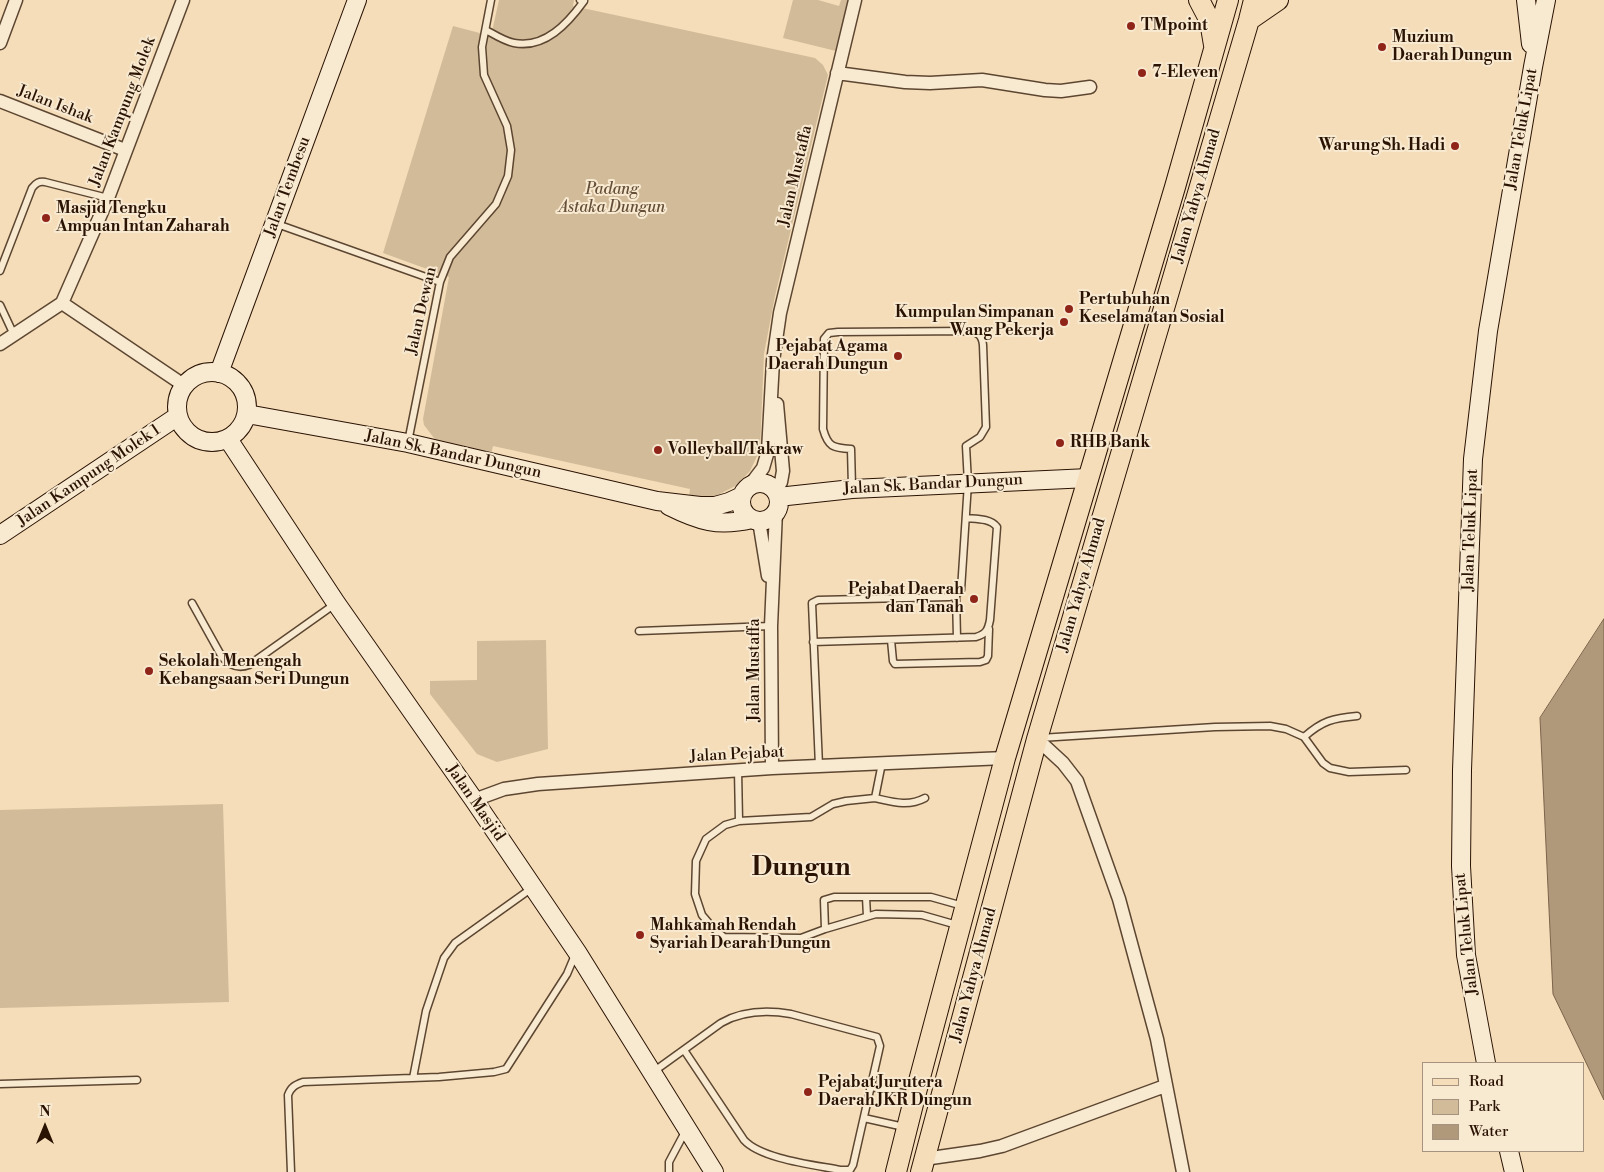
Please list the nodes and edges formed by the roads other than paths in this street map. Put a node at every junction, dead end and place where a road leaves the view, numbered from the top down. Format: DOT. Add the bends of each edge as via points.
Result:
graph roads {
  1 [pos="16,0"];
  2 [pos="183,0"];
  3 [pos="357,0"];
  4 [pos="491,0"];
  5 [pos="580,0"];
  6 [pos="855,0"];
  7 [pos="1199,0"];
  8 [pos="1228,0"];
  9 [pos="1254,0"];
  10 [pos="1278,0"];
  11 [pos="1526,0"];
  12 [pos="1546,0"];
  13 [pos="1249,20"];
  14 [pos="486,30"];
  15 [pos="0,43"];
  16 [pos="1215,50"];
  17 [pos="1533,67"];
  18 [pos="837,73"];
  19 [pos="1090,87"];
  20 [pos="0,102"];
  21 [pos="125,150"];
  22 [pos="108,198"];
  23 [pos="275,223"];
  24 [pos="0,271"];
  25 [pos="440,282"];
  26 [pos="62,303"];
  27 [pos="0,305"];
  28 [pos="14,335"];
  29 [pos="0,344"];
  30 [pos="773,361"];
  31 [pos="219,373"];
  32 [pos="185,386"];
  33 [pos="247,414"];
  34 [pos="178,416"];
  35 [pos="228,439"];
  36 [pos="408,443"];
  37 [pos="1088,478"];
  38 [pos="968,483"];
  39 [pos="852,488"];
  40 [pos="746,491"];
  41 [pos="777,500"];
  42 [pos="657,501"];
  43 [pos="966,518"];
  44 [pos="755,520"];
  45 [pos="0,535"];
  46 [pos="956,595"];
  47 [pos="772,601"];
  48 [pos="192,603"];
  49 [pos="336,603"];
  50 [pos="771,626"];
  51 [pos="988,629"];
  52 [pos="639,631"];
  53 [pos="957,638"];
  54 [pos="891,640"];
  55 [pos="813,642"];
  56 [pos="1357,716"];
  57 [pos="1304,737"];
  58 [pos="1037,739"];
  59 [pos="1005,758"];
  60 [pos="882,763"];
  61 [pos="819,766"];
  62 [pos="772,768"];
  63 [pos="738,770"];
  64 [pos="1406,770"];
  65 [pos="875,798"];
  66 [pos="925,798"];
  67 [pos="474,800"];
  68 [pos="739,822"];
  69 [pos="533,887"];
  70 [pos="866,897"];
  71 [pos="966,906"];
  72 [pos="868,916"];
  73 [pos="960,926"];
  74 [pos="825,929"];
  75 [pos="577,952"];
  76 [pos="684,1050"];
  77 [pos="1486,1062"];
  78 [pos="653,1072"];
  79 [pos="413,1078"];
  80 [pos="137,1080"];
  81 [pos="0,1084"];
  82 [pos="871,1086"];
  83 [pos="1165,1086"];
  84 [pos="915,1096"];
  85 [pos="864,1118"];
  86 [pos="687,1127"];
  87 [pos="908,1128"];
  88 [pos="1509,1152"];
  89 [pos="923,1166"];
  90 [pos="291,1172"];
  91 [pos="669,1172"];
  92 [pos="714,1172"];
  93 [pos="896,1172"];
  94 [pos="1183,1172"];
  95 [pos="1514,1172"];
  1 -- 15 [label="street"];
  2 -- 21 [label="street, Jalan Kampung Molek"];
  3 -- 23 [label="street, Jalan Tembesu"];
  4 -- 14 [label="lane, Jalan Dewan"];
  5 -- 14 [label="lane" via="584,1 571,19 552,35 535,41 516,43"];
  6 -- 18 [label="street, Jalan Mustaffa"];
  7 -- 16 [label="main road" via="1210,21"];
  8 -- 16 [label="main road, Jalan Yahya Ahmad"];
  9 -- 13 [label="main road, Jalan Yahya Ahmad"];
  10 -- 13 [label="main road"];
  11 -- 17 [label="street"];
  12 -- 17 [label="street, Jalan Teluk Lipat"];
  13 -- 58 [label="main road, Jalan Yahya Ahmad"];
  14 -- 25 [label="lane, Jalan Dewan" via="482,48 484,75 506,126 511,150 508,176 496,204 450,257"];
  16 -- 37 [label="main road, Jalan Yahya Ahmad"];
  17 -- 77 [label="street, Jalan Teluk Lipat" via="1488,331 1473,459 1460,866 1466,955"];
  18 -- 19 [label="street" via="905,82 982,80 1061,91"];
  18 -- 30 [label="street, Jalan Mustaffa" via="780,314"];
  20 -- 21 [label="street, Jalan Ishak"];
  21 -- 22 [label="street, Jalan Kampung Molek"];
  22 -- 24 [label="lane" via="40,181 35,184"];
  22 -- 26 [label="street, Jalan Kampung Molek"];
  23 -- 25 [label="lane"];
  23 -- 31 [label="street, Jalan Tembesu"];
  25 -- 36 [label="lane, Jalan Dewan"];
  26 -- 28 [label="street"];
  26 -- 32 [label="street"];
  27 -- 28 [label="lane"];
  28 -- 29 [label="street"];
  30 -- 40 [label="street, Jalan Mustaffa" via="768,451 763,468"];
  30 -- 41 [label="street, Jalan Mustaffa" via="783,471"];
  31 -- 32 [label="street" via="194,377"];
  31 -- 33 [label="street" via="232,378 241,388"];
  32 -- 34 [label="street" via="178,400"];
  33 -- 35 [label="street" via="237,433"];
  33 -- 36 [label="street, Jalan Sk. Bandar Dungun"];
  34 -- 35 [label="street" via="185,430 198,439 213,442"];
  34 -- 45 [label="street, Jalan Kampung Molek 1"];
  35 -- 49 [label="street, Jalan Masjid"];
  36 -- 42 [label="street, Jalan Sk. Bandar Dungun"];
  37 -- 38 [label="street, Jalan Sk. Bandar Dungun"];
  37 -- 59 [label="main road, Jalan Yahya Ahmad"];
  38 -- 39 [label="street, Jalan Sk. Bandar Dungun"];
  38 -- 39 [label="lane" via="966,446 980,437 986,426 982,338 977,332 838,332 824,339 823,429 827,440 836,448 851,449"];
  38 -- 43 [label="lane"];
  39 -- 41 [label="street, Jalan Sk. Bandar Dungun"];
  40 -- 41 [label="street" via="757,483 764,483 771,486"];
  40 -- 42 [label="street, Jalan Sk. Bandar Dungun" via="715,506"];
  40 -- 44 [label="street" via="740,503 742,510"];
  41 -- 44 [label="street" via="772,516 766,520"];
  41 -- 47 [label="street, Jalan Mustaffa"];
  42 -- 44 [label="street, Jalan Sk. Bandar Dungun" via="692,518 706,521 736,523"];
  43 -- 46 [label="lane" via="962,585"];
  43 -- 51 [label="lane" via="990,521 997,527"];
  44 -- 47 [label="street, Jalan Mustaffa"];
  46 -- 53 [label="lane"];
  46 -- 55 [label="lane" via="818,600 812,603"];
  47 -- 50 [label="street, Jalan Mustaffa"];
  48 -- 49 [label="lane" via="222,658 242,668"];
  49 -- 67 [label="street, Jalan Masjid"];
  50 -- 52 [label="lane"];
  50 -- 62 [label="street, Jalan Mustaffa"];
  51 -- 53 [label="lane" via="983,635"];
  51 -- 54 [label="lane" via="988,656 980,662 895,664"];
  53 -- 54 [label="lane"];
  54 -- 55 [label="lane"];
  55 -- 61 [label="lane"];
  56 -- 57 [label="lane" via="1330,720"];
  57 -- 58 [label="lane" via="1270,726"];
  57 -- 64 [label="lane" via="1330,768 1350,772"];
  58 -- 83 [label="street" via="1072,772 1083,792 1119,899 1157,1039"];
  58 -- 89 [label="main road, Jalan Yahya Ahmad"];
  59 -- 60 [label="street, Jalan Pejabat"];
  59 -- 71 [label="main road, Jalan Yahya Ahmad"];
  60 -- 61 [label="street, Jalan Pejabat"];
  60 -- 65 [label="lane"];
  61 -- 62 [label="street, Jalan Pejabat"];
  62 -- 63 [label="street, Jalan Pejabat"];
  63 -- 67 [label="street, Jalan Pejabat" via="520,786"];
  63 -- 68 [label="lane"];
  65 -- 66 [label="lane" via="906,804"];
  65 -- 68 [label="lane" via="833,804 810,818"];
  67 -- 69 [label="street, Jalan Masjid"];
  68 -- 74 [label="lane" via="725,826 706,839 696,861 695,894 702,914 713,928 724,937 801,938"];
  69 -- 75 [label="street, Jalan Masjid"];
  69 -- 79 [label="lane" via="454,942 444,958 426,1011"];
  70 -- 71 [label="lane" via="931,897"];
  70 -- 72 [label="lane"];
  70 -- 74 [label="lane" via="824,900"];
  71 -- 73 [label="main road, Jalan Yahya Ahmad"];
  72 -- 73 [label="lane" via="922,914"];
  72 -- 74 [label="lane"];
  73 -- 84 [label="main road, Jalan Yahya Ahmad"];
  75 -- 78 [label="street, Jalan Masjid"];
  75 -- 79 [label="lane" via="567,974 506,1069"];
  76 -- 78 [label="lane"];
  76 -- 82 [label="lane" via="732,1017 776,1012 791,1014 877,1037 880,1046"];
  76 -- 85 [label="lane" via="744,1140 750,1147 770,1155 850,1170"];
  78 -- 86 [label="street, Jalan Masjid"];
  79 -- 90 [label="lane" via="303,1082 295,1085 288,1095"];
  80 -- 81 [label="lane"];
  82 -- 84 [label="lane"];
  82 -- 85 [label="lane"];
  83 -- 89 [label="street" via="1002,1146"];
  83 -- 94 [label="street"];
  84 -- 87 [label="main road, Jalan Yahya Ahmad"];
  85 -- 87 [label="lane"];
  86 -- 91 [label="lane" via="669,1162"];
  86 -- 92 [label="street, Jalan Masjid"];
  87 -- 93 [label="main road, Jalan Yahya Ahmad"];
  88 -- 95 [label="street"];
}
